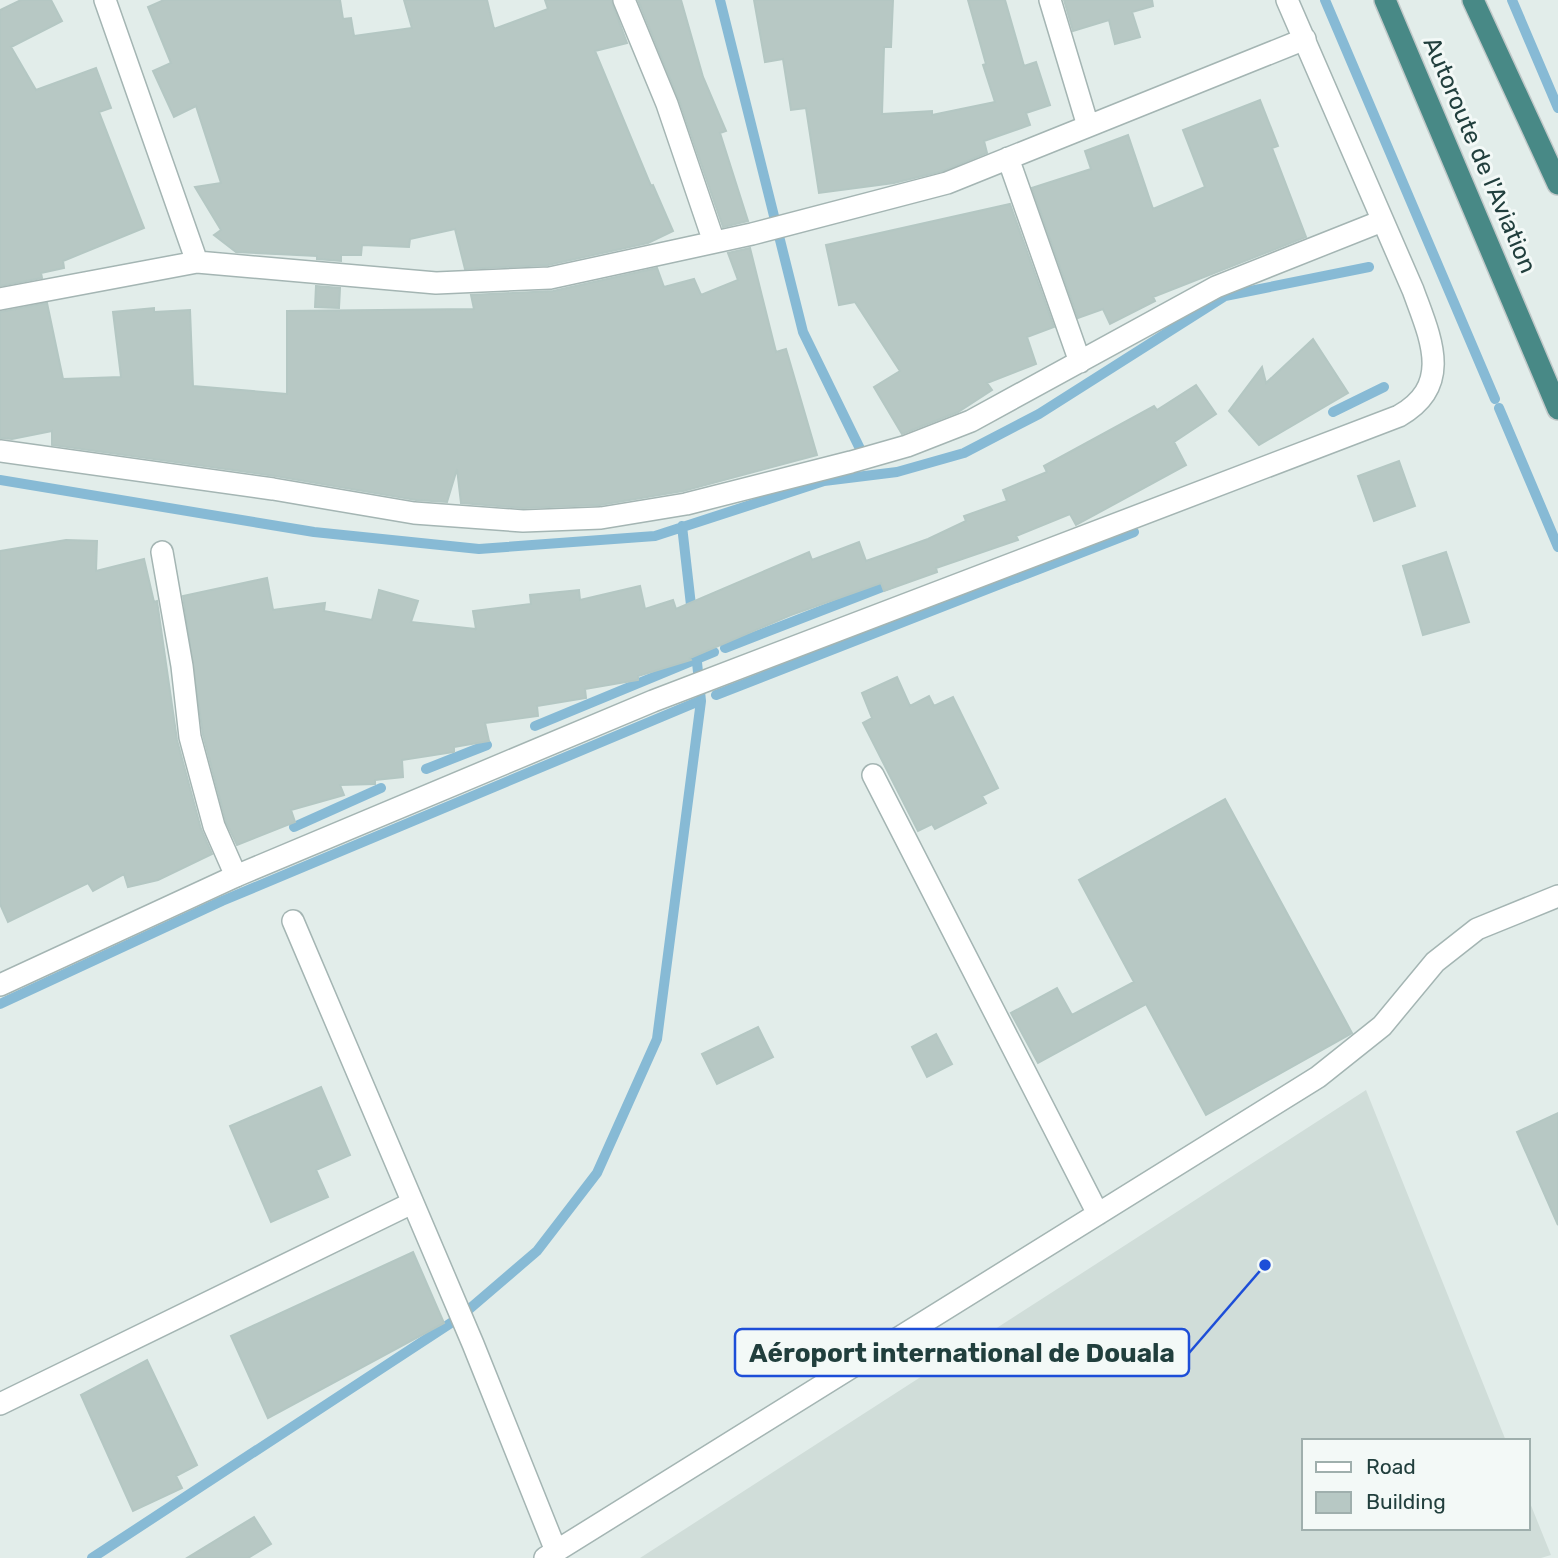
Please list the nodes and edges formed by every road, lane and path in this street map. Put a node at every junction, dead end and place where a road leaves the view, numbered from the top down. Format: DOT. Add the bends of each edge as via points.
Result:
graph roads {
  1 [pos="105,0"];
  2 [pos="624,0"];
  3 [pos="1049,0"];
  4 [pos="1287,0"];
  5 [pos="1385,0"];
  6 [pos="1473,0"];
  7 [pos="1305,39"];
  8 [pos="1088,126"];
  9 [pos="1008,158"];
  10 [pos="1558,184"];
  11 [pos="1382,221"];
  12 [pos="714,243"];
  13 [pos="197,262"];
  14 [pos="0,299"];
  15 [pos="1080,362"];
  16 [pos="1558,409"];
  17 [pos="0,451"];
  18 [pos="162,552"];
  19 [pos="873,775"];
  20 [pos="236,876"];
  21 [pos="1558,896"];
  22 [pos="293,920"];
  23 [pos="0,985"];
  24 [pos="412,1203"];
  25 [pos="1098,1214"];
  26 [pos="0,1404"];
  27 [pos="550,1554"];
  1 -- 13 [label="street"];
  2 -- 12 [label="street" via="667,104"];
  3 -- 8 [label="street"];
  4 -- 7 [label="street"];
  5 -- 16 [label="highway, Autoroute de l'Aviation"];
  6 -- 10 [label="highway"];
  7 -- 8 [label="street"];
  7 -- 11 [label="street"];
  8 -- 9 [label="street"];
  9 -- 12 [label="street" via="947,183"];
  9 -- 15 [label="street"];
  11 -- 15 [label="street" via="1216,287"];
  11 -- 20 [label="street" via="1431,339 1434,369 1428,390 1399,416 653,701"];
  12 -- 13 [label="street" via="537,279 436,282"];
  13 -- 14 [label="street"];
  15 -- 17 [label="street" via="971,421 907,446 686,504 600,518 523,521 414,513"];
  18 -- 20 [label="street" via="190,737 215,826"];
  19 -- 25 [label="street"];
  20 -- 23 [label="street"];
  21 -- 25 [label="street" via="1478,929 1435,962 1382,1026 1318,1077"];
  22 -- 24 [label="street"];
  24 -- 26 [label="street"];
  24 -- 27 [label="street" via="473,1344"];
  25 -- 27 [label="street"];
}
